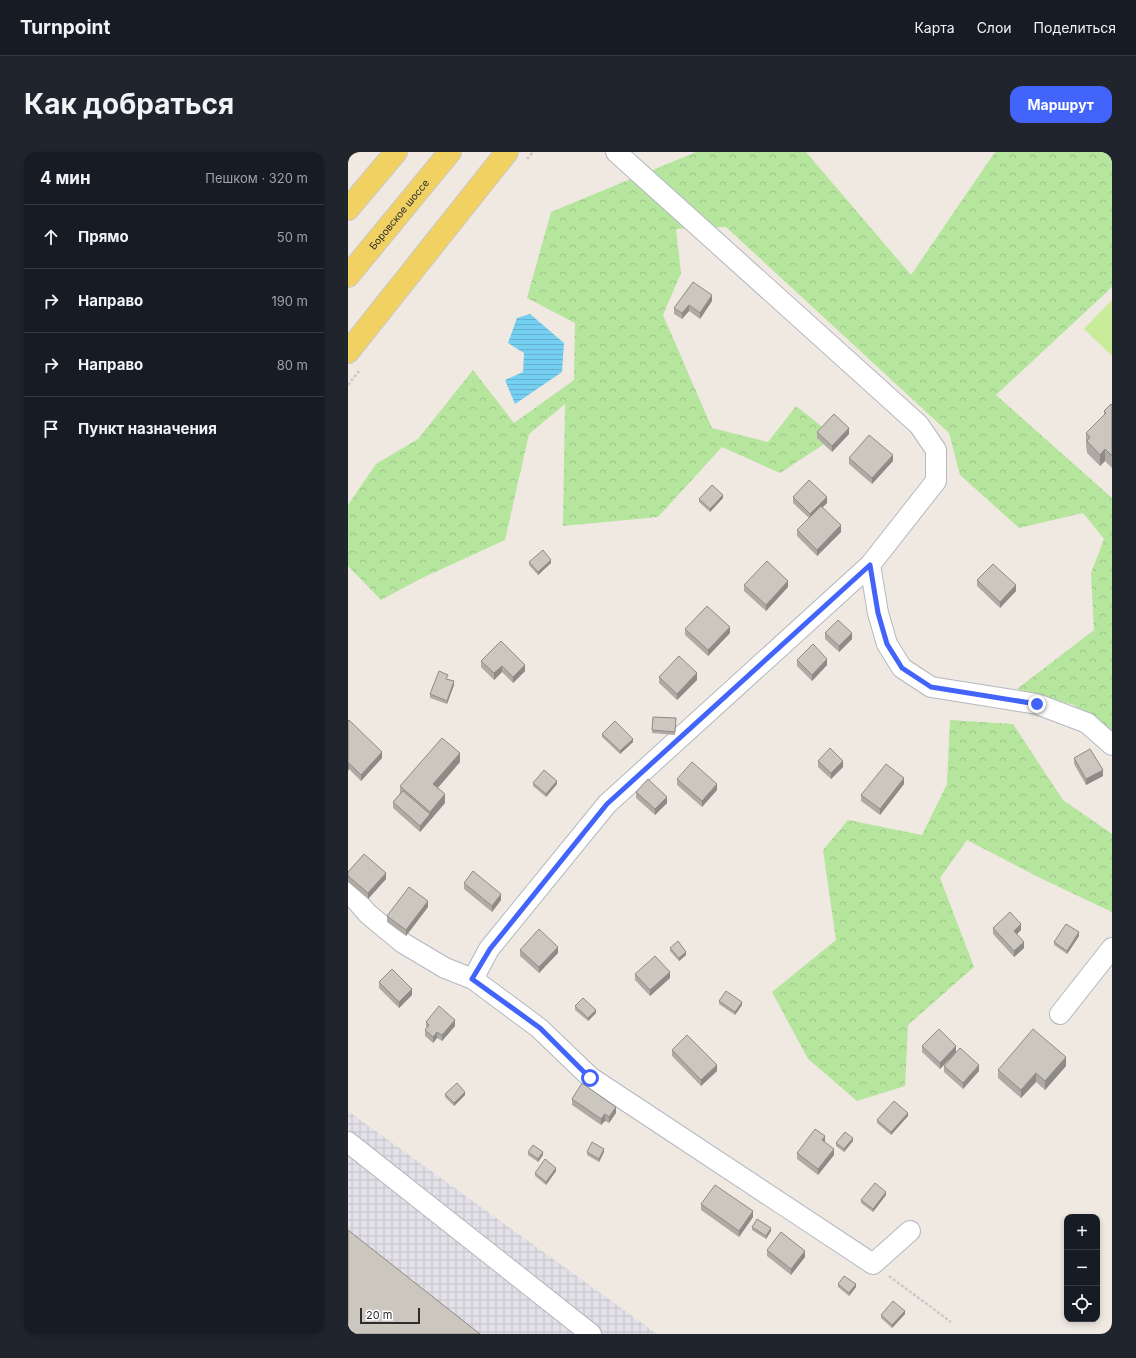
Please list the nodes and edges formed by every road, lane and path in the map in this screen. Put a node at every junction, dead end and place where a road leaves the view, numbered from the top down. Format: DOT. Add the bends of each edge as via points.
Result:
graph roads {
  1 [pos="396,152"];
  2 [pos="450,152"];
  3 [pos="508,152"];
  4 [pos="616,152"];
  5 [pos="348,209"];
  6 [pos="348,276"];
  7 [pos="348,352"];
  8 [pos="870,565"];
  9 [pos="1112,745"];
  10 [pos="348,891"];
  11 [pos="1112,948"];
  12 [pos="472,979"];
  13 [pos="1060,1014"];
  14 [pos="348,1142"];
  15 [pos="910,1231"];
  16 [pos="874,1264"];
  17 [pos="952,1322"];
  18 [pos="592,1334"];
  1 -- 5 [label="main road"];
  2 -- 6 [label="main road, Боровское шоссе"];
  3 -- 7 [label="main road"];
  4 -- 8 [label="street" via="919,425 936,450 936,481"];
  8 -- 9 [label="street" via="878,613 887,644 902,668 931,687 1037,704 1087,723"];
  8 -- 12 [label="street" via="607,804 490,949"];
  10 -- 12 [label="street" via="368,914 403,944 445,968"];
  11 -- 13 [label="street"];
  12 -- 16 [label="street" via="540,1028 590,1078"];
  14 -- 18 [label="street"];
  15 -- 16 [label="street"];
  16 -- 17 [label="path"];
}
